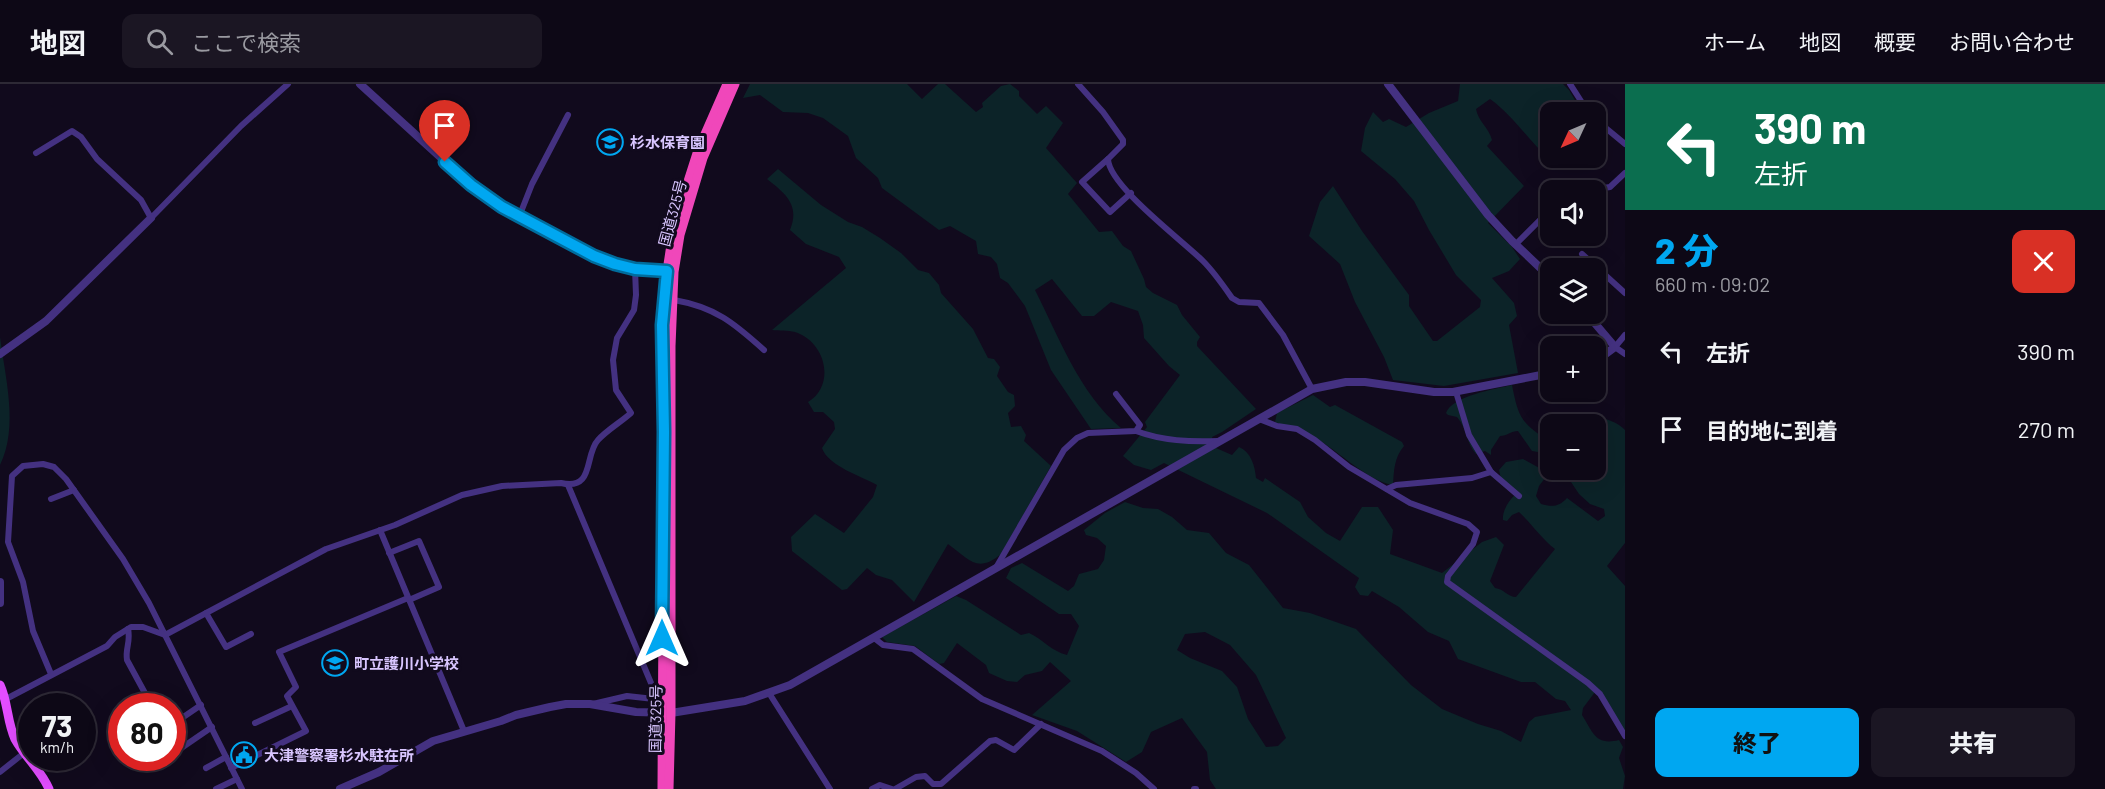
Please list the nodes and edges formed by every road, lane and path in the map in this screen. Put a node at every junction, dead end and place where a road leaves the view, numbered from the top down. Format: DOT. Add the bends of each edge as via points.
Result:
graph roads {
  1 [pos="288,84"];
  2 [pos="360,84"];
  3 [pos="727,84"];
  4 [pos="735,84"];
  5 [pos="1078,84"];
  6 [pos="1388,84"];
  7 [pos="1570,84"];
  8 [pos="1582,102"];
  9 [pos="568,115"];
  10 [pos="1606,128"];
  11 [pos="1625,144"];
  12 [pos="36,153"];
  13 [pos="1108,159"];
  14 [pos="1625,173"];
  15 [pos="1606,187"];
  16 [pos="1131,193"];
  17 [pos="519,217"];
  18 [pos="151,218"];
  19 [pos="1540,220"];
  20 [pos="1516,244"];
  21 [pos="1582,254"];
  22 [pos="1540,267"];
  23 [pos="635,269"];
  24 [pos="670,271"];
  25 [pos="1625,293"];
  26 [pos="674,300"];
  27 [pos="1595,324"];
  28 [pos="1625,335"];
  29 [pos="1615,347"];
  30 [pos="764,350"];
  31 [pos="0,354"];
  32 [pos="1606,354"];
  33 [pos="1625,354"];
  34 [pos="1540,375"];
  35 [pos="1312,389"];
  36 [pos="1456,392"];
  37 [pos="1116,394"];
  38 [pos="1259,419"];
  39 [pos="1136,431"];
  40 [pos="1221,441"];
  41 [pos="1491,472"];
  42 [pos="568,485"];
  43 [pos="1387,489"];
  44 [pos="74,490"];
  45 [pos="1519,496"];
  46 [pos="51,499"];
  47 [pos="380,530"];
  48 [pos="390,553"];
  49 [pos="997,567"];
  50 [pos="0,582"];
  51 [pos="408,599"];
  52 [pos="0,603"];
  53 [pos="206,613"];
  54 [pos="128,629"];
  55 [pos="250,634"];
  56 [pos="165,635"];
  57 [pos="874,638"];
  58 [pos="51,674"];
  59 [pos="145,693"];
  60 [pos="769,693"];
  61 [pos="3,694"];
  62 [pos="654,699"];
  63 [pos="590,704"];
  64 [pos="201,705"];
  65 [pos="292,705"];
  66 [pos="661,711"];
  67 [pos="671,713"];
  68 [pos="186,715"];
  69 [pos="255,723"];
  70 [pos="1041,724"];
  71 [pos="212,727"];
  72 [pos="464,731"];
  73 [pos="1625,736"];
  74 [pos="18,742"];
  75 [pos="186,745"];
  76 [pos="226,757"];
  77 [pos="18,758"];
  78 [pos="206,768"];
  79 [pos="231,768"];
  80 [pos="39,771"];
  81 [pos="0,772"];
  82 [pos="239,785"];
  83 [pos="49,789"];
  84 [pos="216,789"];
  85 [pos="340,789"];
  86 [pos="662,789"];
  87 [pos="669,789"];
  88 [pos="830,789"];
  89 [pos="872,789"];
  90 [pos="893,789"];
  91 [pos="1154,789"];
  1 -- 18 [label="street"];
  2 -- 17 [label="street" via="471,185"];
  3 -- 24 [label="highway, 国道325号" via="698,150 674,225"];
  4 -- 24 [label="highway, 国道325号" via="700,170"];
  5 -- 13 [label="street" via="1123,140 1124,144"];
  6 -- 20 [label="street" via="1488,215"];
  7 -- 8 [label="street"];
  9 -- 17 [label="street"];
  10 -- 11 [label="street"];
  12 -- 18 [label="street" via="72,131 141,200"];
  13 -- 16 [label="street" via="1112,171"];
  13 -- 16 [label="street" via="1082,182 1110,212"];
  14 -- 15 [label="street"];
  16 -- 35 [label="street" via="1146,212 1202,260 1232,298 1259,303 1284,335"];
  17 -- 23 [label="street" via="594,256"];
  18 -- 31 [label="street" via="46,321"];
  19 -- 20 [label="street"];
  20 -- 22 [label="street"];
  21 -- 25 [label="street"];
  23 -- 24 [label="street"];
  23 -- 42 [label="street" via="634,310 617,338 613,360 616,390 631,413 598,439 592,448 588,472"];
  24 -- 26 [label="highway, 国道325号"];
  24 -- 66 [label="highway, 国道325号" via="662,325"];
  26 -- 30 [label="street" via="695,304 734,322"];
  26 -- 67 [label="highway, 国道325号"];
  27 -- 29 [label="street"];
  28 -- 29 [label="street"];
  29 -- 32 [label="street"];
  29 -- 33 [label="street"];
  34 -- 36 [label="street"];
  35 -- 36 [label="street" via="1365,382"];
  35 -- 38 [label="street"];
  36 -- 41 [label="street" via="1469,435"];
  37 -- 39 [label="street" via="1140,425"];
  38 -- 40 [label="street"];
  38 -- 43 [label="street" via="1297,429"];
  39 -- 40 [label="street" via="1173,440"];
  39 -- 49 [label="street" via="1088,433 1064,450"];
  40 -- 49 [label="street"];
  41 -- 43 [label="street"];
  41 -- 45 [label="street"];
  42 -- 47 [label="street" via="530,484 481,490"];
  42 -- 62 [label="street" via="651,683"];
  43 -- 73 [label="street" via="1410,503 1475,528 1473,544 1447,582 1588,682 1600,694"];
  44 -- 46 [label="street"];
  44 -- 56 [label="street" via="123,559"];
  44 -- 58 [label="street" via="54,467 43,464 23,466 12,476 8,542 23,582 33,631"];
  47 -- 48 [label="street"];
  47 -- 53 [label="street" via="326,549"];
  48 -- 51 [label="street"];
  48 -- 51 [label="street" via="419,541 439,587"];
  49 -- 57 [label="street"];
  50 -- 52 [label="street"];
  51 -- 65 [label="street" via="279,652 296,687 287,696"];
  51 -- 72 [label="street"];
  53 -- 55 [label="street" via="226,647"];
  53 -- 56 [label="street"];
  54 -- 56 [label="street" via="143,627"];
  54 -- 58 [label="street" via="107,645"];
  54 -- 59 [label="street" via="131,639 127,660"];
  56 -- 64 [label="street"];
  57 -- 60 [label="street"];
  57 -- 70 [label="street" via="883,645 913,649 982,699"];
  58 -- 61 [label="street"];
  60 -- 67 [label="street" via="745,701"];
  60 -- 88 [label="street"];
  61 -- 74 [label="main road"];
  62 -- 63 [label="street" via="627,696"];
  62 -- 66 [label="street"];
  63 -- 66 [label="street"];
  63 -- 72 [label="street" via="550,707"];
  64 -- 68 [label="street"];
  64 -- 71 [label="street"];
  65 -- 69 [label="street"];
  65 -- 79 [label="street" via="306,731"];
  66 -- 67 [label="street"];
  66 -- 86 [label="highway, 国道325号"];
  67 -- 87 [label="highway, 国道325号"];
  70 -- 90 [label="street" via="1014,750 996,740 990,741 941,784 933,784 925,776"];
  70 -- 91 [label="street" via="1102,751"];
  71 -- 75 [label="street"];
  71 -- 76 [label="street"];
  72 -- 85 [label="street" via="433,741"];
  76 -- 78 [label="street"];
  76 -- 79 [label="street"];
  77 -- 81 [label="street"];
  79 -- 82 [label="street"];
  80 -- 83 [label="main road"];
  82 -- 84 [label="street"];
  89 -- 90 [label="street" via="880,785"];
}
